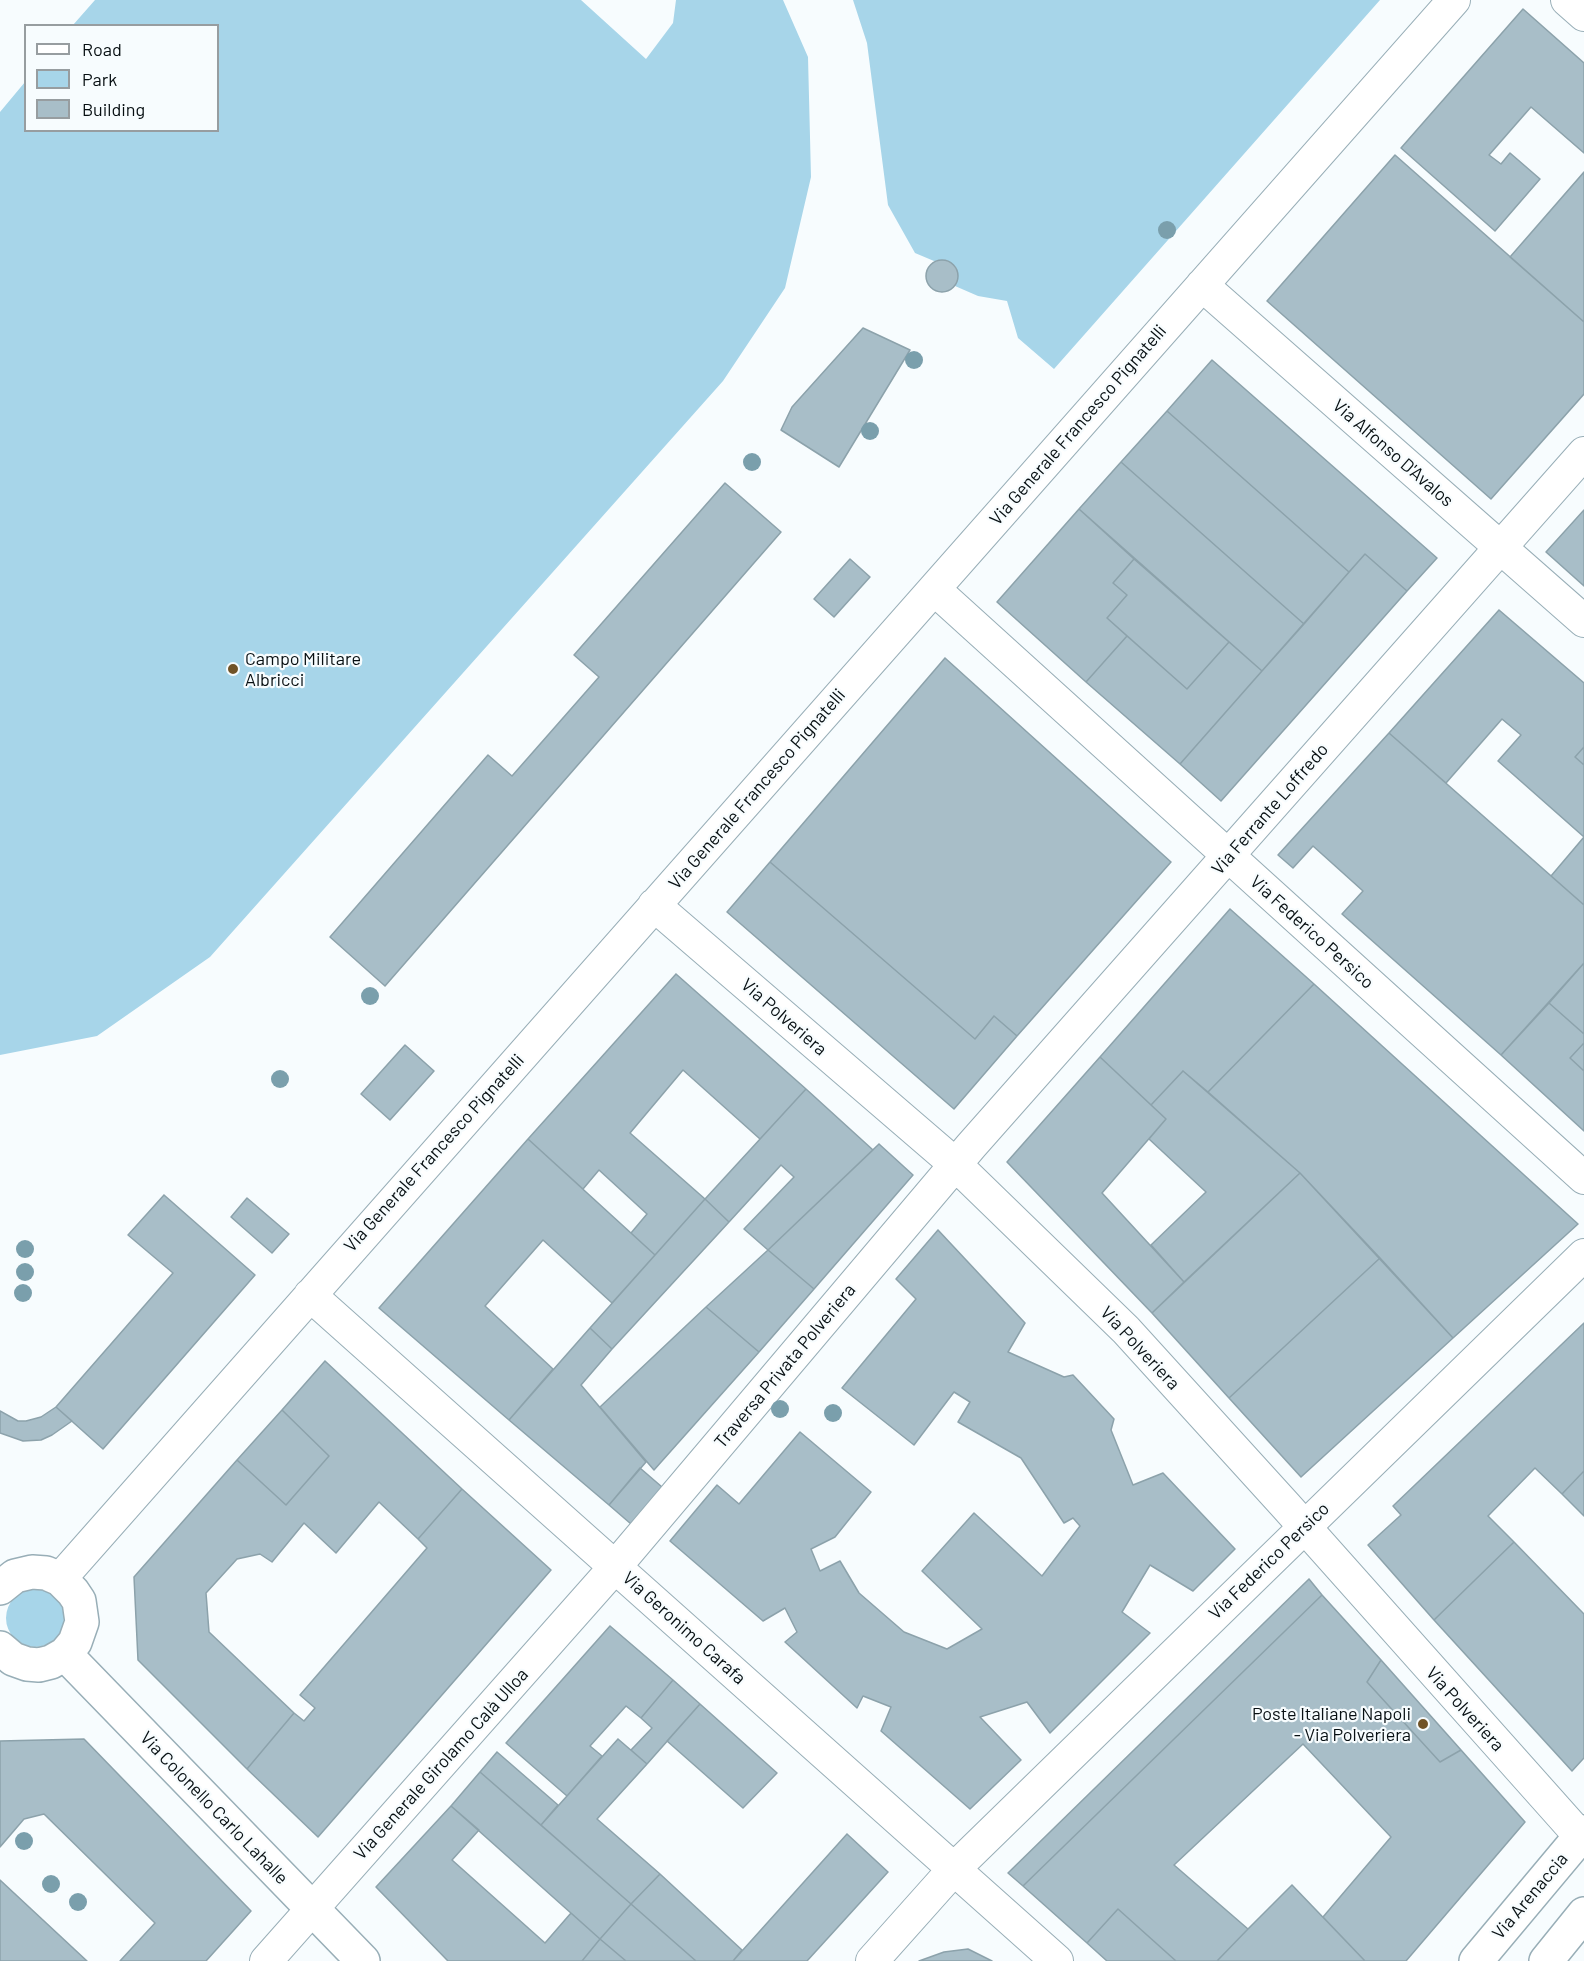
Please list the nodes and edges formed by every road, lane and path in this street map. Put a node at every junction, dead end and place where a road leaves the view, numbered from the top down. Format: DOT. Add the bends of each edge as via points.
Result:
graph roads {
  1 [pos="1454,0"];
  2 [pos="1567,0"];
  3 [pos="1584,15"];
  4 [pos="1202,285"];
  5 [pos="1584,453"];
  6 [pos="1501,547"];
  7 [pos="934,589"];
  8 [pos="1584,621"];
  9 [pos="1228,856"];
  10 [pos="654,905"];
  11 [pos="955,1164"];
  12 [pos="1584,1178"];
  13 [pos="1584,1255"];
  14 [pos="310,1294"];
  15 [pos="1304,1527"];
  16 [pos="615,1567"];
  17 [pos="60,1579"];
  18 [pos="1,1586"];
  19 [pos="0,1650"];
  20 [pos="65,1654"];
  21 [pos="1582,1834"];
  22 [pos="954,1869"];
  23 [pos="313,1909"];
  24 [pos="1584,1914"];
  25 [pos="266,1961"];
  26 [pos="363,1961"];
  27 [pos="872,1961"];
  28 [pos="1057,1961"];
  29 [pos="1476,1961"];
  30 [pos="1546,1961"];
  1 -- 4 [label="street, Via Generale Francesco Pignatelli"];
  2 -- 3 [label="street"];
  4 -- 6 [label="street, Via Alfonso D'Avalos"];
  4 -- 7 [label="street, Via Generale Francesco Pignatelli"];
  5 -- 6 [label="street, Via Ferrante Loffredo"];
  6 -- 8 [label="street, Via Alfonso D'Avalos"];
  6 -- 9 [label="street, Via Ferrante Loffredo"];
  7 -- 9 [label="street, Via Federico Persico"];
  7 -- 10 [label="street, Via Generale Francesco Pignatelli"];
  9 -- 11 [label="street, Via Ferrante Loffredo"];
  9 -- 12 [label="street, Via Federico Persico"];
  10 -- 11 [label="street, Via Polveriera"];
  10 -- 14 [label="street, Via Generale Francesco Pignatelli"];
  11 -- 15 [label="street, Via Polveriera" via="1126,1330"];
  11 -- 16 [label="street, Traversa Privata Polveriera"];
  13 -- 15 [label="street, Via Federico Persico"];
  14 -- 16 [label="street, Via Geronimo Carafa"];
  14 -- 17 [label="street, Via Generale Francesco Pignatelli"];
  15 -- 21 [label="street, Via Polveriera"];
  15 -- 22 [label="street, Via Federico Persico"];
  16 -- 22 [label="street, Via Geronimo Carafa"];
  16 -- 23 [label="street, Via Generale Girolamo Calà Ulloa"];
  17 -- 18 [label="street" via="32,1572 15,1576"];
  17 -- 20 [label="street" via="79,1601 82,1622 75,1642"];
  19 -- 20 [label="street" via="13,1659 39,1665"];
  20 -- 23 [label="street, Via Colonello Carlo Lahalle"];
  21 -- 29 [label="street, Via Arenaccia"];
  22 -- 27 [label="street, Via Federico Persico"];
  22 -- 28 [label="street, Via Geronimo Carafa"];
  23 -- 25 [label="street, Via Generale Girolamo Calà Ulloa"];
  23 -- 26 [label="street, Via Colonello Carlo Lahalle"];
  24 -- 30 [label="street"];
}
